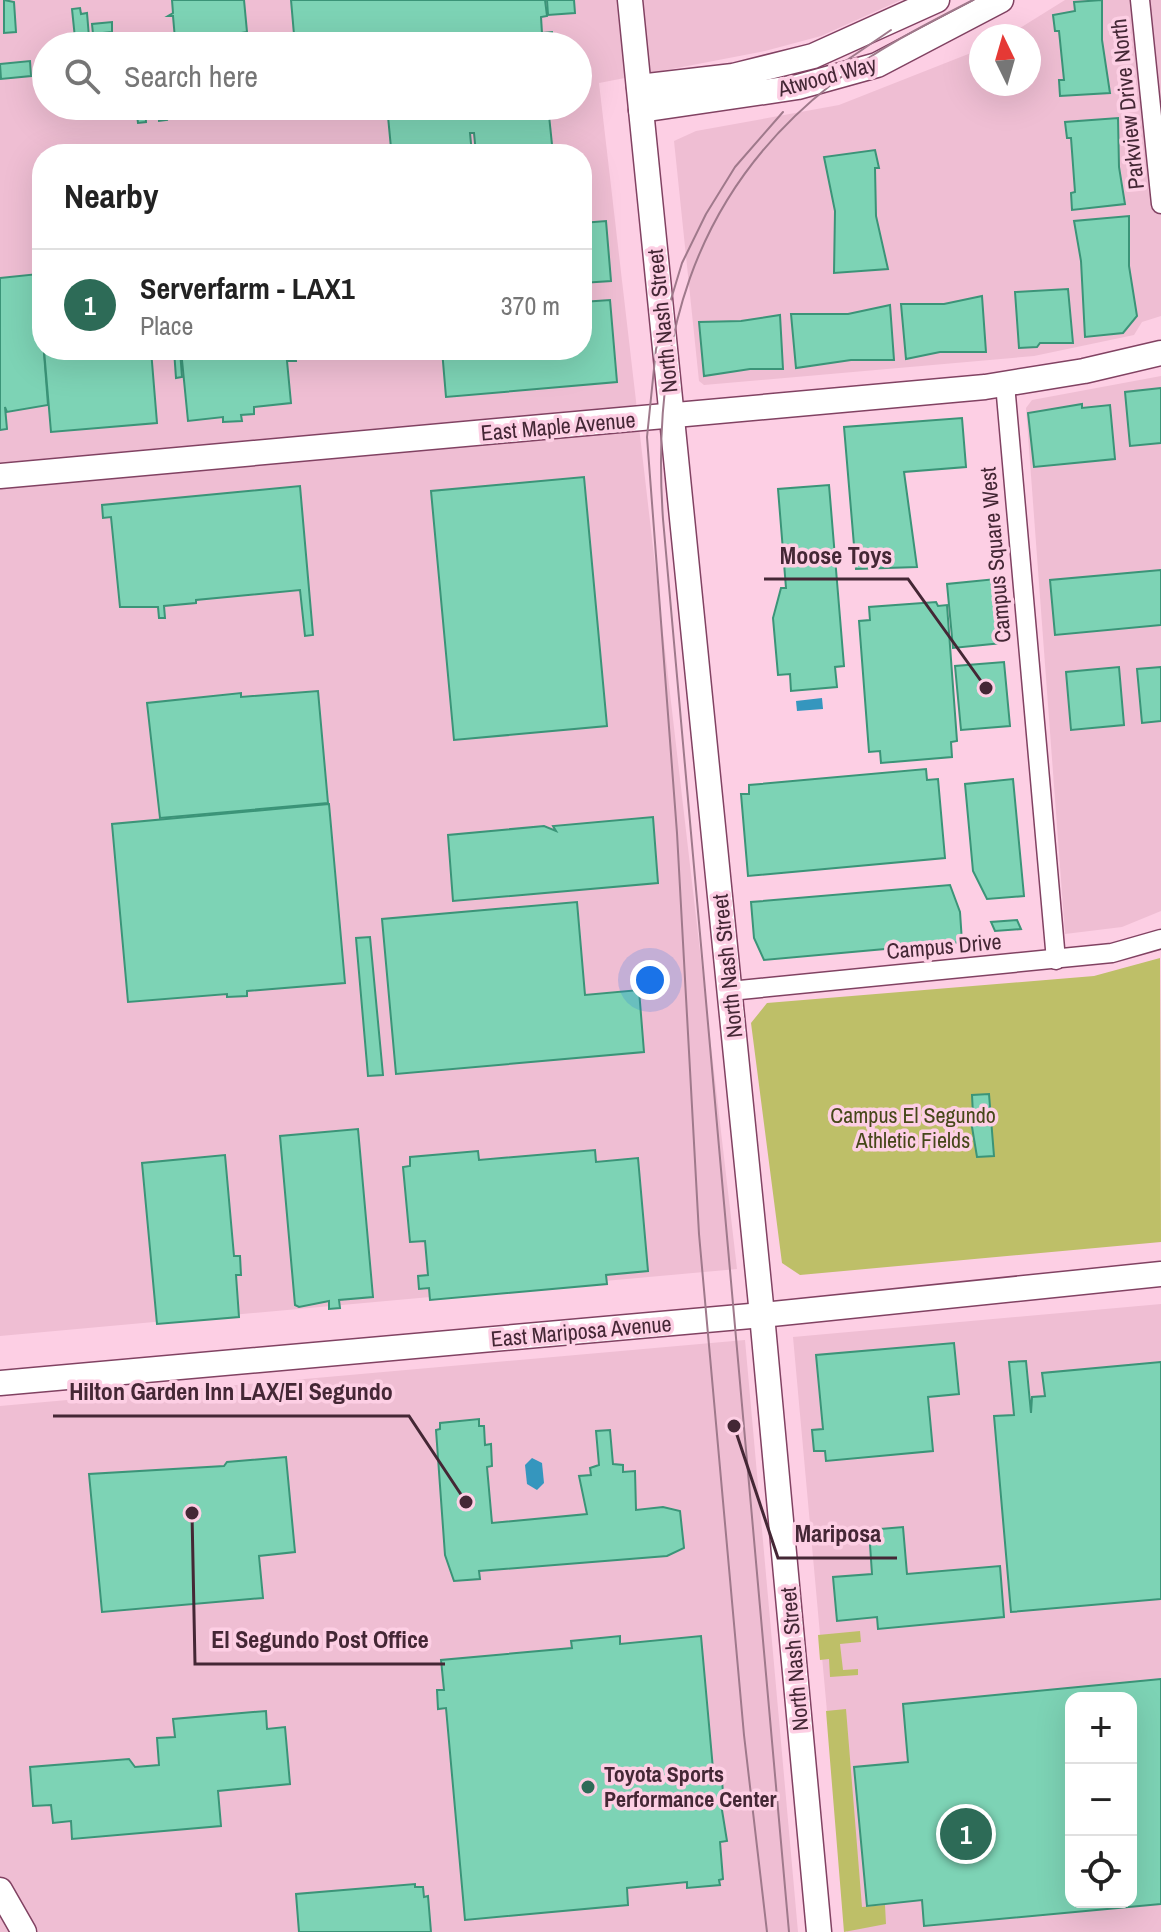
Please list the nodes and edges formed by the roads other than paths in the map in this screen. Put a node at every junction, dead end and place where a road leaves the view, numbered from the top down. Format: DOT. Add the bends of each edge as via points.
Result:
graph roads {
  1 [pos="630,0"];
  2 [pos="937,0"];
  3 [pos="1001,0"];
  4 [pos="1140,0"];
  5 [pos="640,99"];
  6 [pos="1161,204"];
  7 [pos="1161,353"];
  8 [pos="1005,384"];
  9 [pos="671,416"];
  10 [pos="0,476"];
  11 [pos="1161,939"];
  12 [pos="1056,960"];
  13 [pos="730,991"];
  14 [pos="1161,1274"];
  15 [pos="762,1315"];
  16 [pos="0,1383"];
  17 [pos="0,1890"];
  18 [pos="24,1932"];
  19 [pos="819,1932"];
  1 -- 5 [label="street, North Nash Street"];
  2 -- 5 [label="street, Atwood Way" via="801,60"];
  3 -- 5 [label="street, Atwood Way" via="877,65 798,87"];
  4 -- 6 [label="street, Parkview Drive North"];
  5 -- 9 [label="street, North Nash Street"];
  7 -- 8 [label="street, East Maple Avenue"];
  8 -- 9 [label="street, East Maple Avenue"];
  8 -- 12 [label="street, Campus Square West"];
  9 -- 10 [label="street, East Maple Avenue"];
  9 -- 13 [label="street, North Nash Street"];
  11 -- 12 [label="street, Campus Drive" via="1121,952"];
  12 -- 13 [label="street, Campus Drive"];
  13 -- 15 [label="street, North Nash Street"];
  14 -- 15 [label="street, East Mariposa Avenue"];
  15 -- 16 [label="street, East Mariposa Avenue"];
  15 -- 19 [label="street, North Nash Street"];
  17 -- 18 [label="street"];
}
